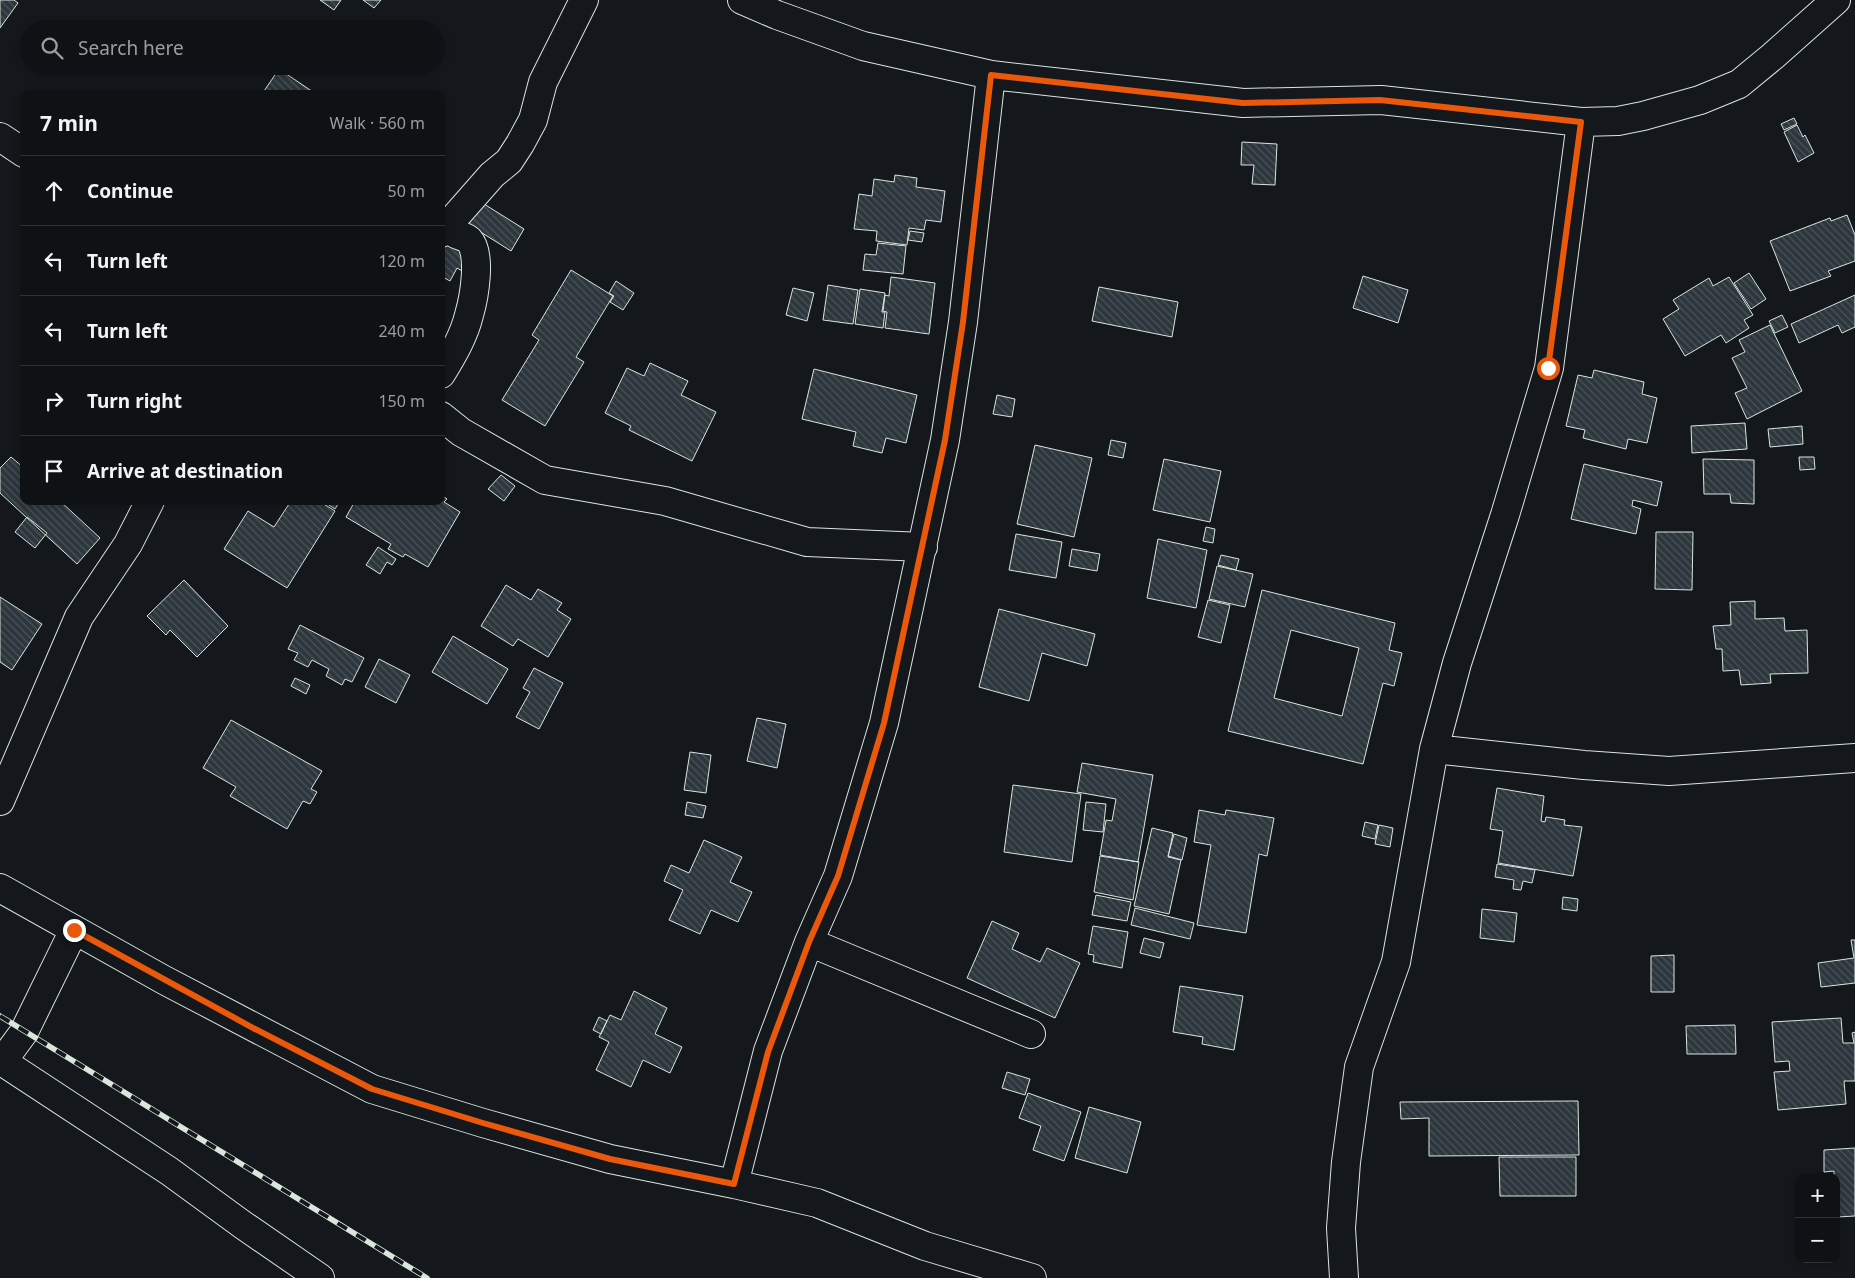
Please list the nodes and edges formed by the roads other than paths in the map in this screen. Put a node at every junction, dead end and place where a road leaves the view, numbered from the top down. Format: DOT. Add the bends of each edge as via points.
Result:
graph roads {
  1 [pos="584,0"];
  2 [pos="742,0"];
  3 [pos="1836,0"];
  4 [pos="991,75"];
  5 [pos="1581,122"];
  6 [pos="0,137"];
  7 [pos="20,150"];
  8 [pos="445,225"];
  9 [pos="445,228"];
  10 [pos="445,368"];
  11 [pos="445,419"];
  12 [pos="148,505"];
  13 [pos="923,547"];
  14 [pos="1434,749"];
  15 [pos="1855,758"];
  16 [pos="0,801"];
  17 [pos="0,888"];
  18 [pos="74,930"];
  19 [pos="809,942"];
  20 [pos="1031,1034"];
  21 [pos="1,1061"];
  22 [pos="734,1184"];
  23 [pos="320,1278"];
  24 [pos="1032,1278"];
  25 [pos="1344,1278"];
  1 -- 8 [label="street" via="543,82 533,120 516,150"];
  2 -- 4 [label="street" via="863,46"];
  3 -- 5 [label="street" via="1739,84 1700,100 1643,116 1618,121"];
  4 -- 5 [label="street" via="1243,103 1380,100"];
  4 -- 13 [label="street" via="963,322 945,440"];
  5 -- 14 [label="street" via="1548,368 1457,663"];
  6 -- 7 [label="street"];
  9 -- 10 [label="street" via="469,240 475,249 476,274 469,316"];
  11 -- 13 [label="street" via="461,432 545,480 665,501 807,542"];
  12 -- 16 [label="street" via="128,544 79,616"];
  13 -- 19 [label="street" via="884,723 838,876"];
  14 -- 15 [label="street" via="1669,771"];
  14 -- 25 [label="street" via="1396,962 1359,1067 1341,1228"];
  17 -- 18 [label="street"];
  18 -- 21 [label="street" via="24,1032"];
  18 -- 22 [label="street" via="372,1089 610,1159"];
  19 -- 20 [label="street"];
  19 -- 22 [label="street" via="768,1052"];
  21 -- 23 [label="street" via="169,1170"];
  22 -- 24 [label="street" via="817,1203 925,1246"];
}
